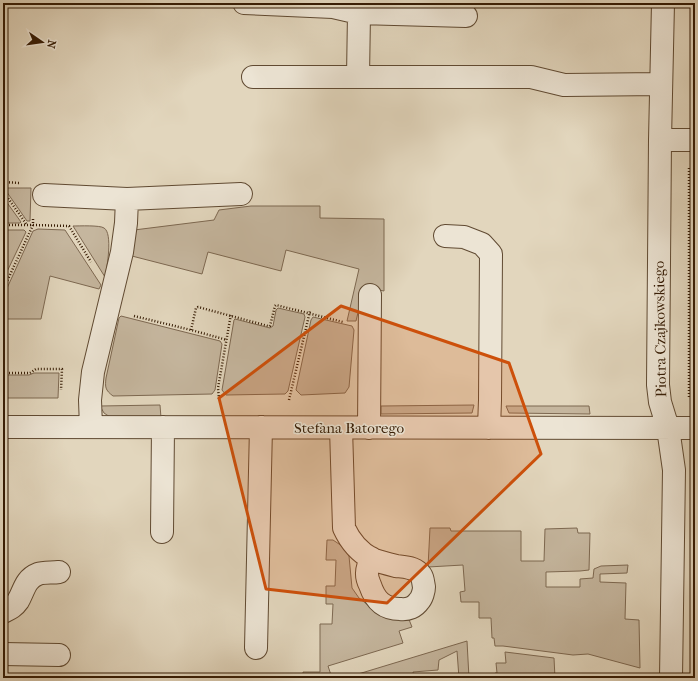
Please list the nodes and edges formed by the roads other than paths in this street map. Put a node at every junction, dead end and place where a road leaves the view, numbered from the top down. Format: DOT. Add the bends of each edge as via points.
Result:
graph roads {
  1 [pos="244,3"];
  2 [pos="663,3"];
  3 [pos="359,14"];
  4 [pos="466,16"];
  5 [pos="252,77"];
  6 [pos="358,77"];
  7 [pos="661,84"];
  8 [pos="660,140"];
  9 [pos="692,140"];
  10 [pos="242,194"];
  11 [pos="44,195"];
  12 [pos="127,199"];
  13 [pos="445,236"];
  14 [pos="370,295"];
  15 [pos="3,427"];
  16 [pos="91,427"];
  17 [pos="163,427"];
  18 [pos="260,428"];
  19 [pos="341,428"];
  20 [pos="369,428"];
  21 [pos="489,428"];
  22 [pos="668,428"];
  23 [pos="693,428"];
  24 [pos="162,532"];
  25 [pos="371,558"];
  26 [pos="59,572"];
  27 [pos="3,612"];
  28 [pos="256,648"];
  29 [pos="3,654"];
  30 [pos="59,655"];
  31 [pos="671,678"];
  1 -- 3 [label="street" via="333,7"];
  2 -- 7 [label="street, Piotra Czajkowskiego"];
  3 -- 4 [label="street"];
  3 -- 6 [label="street"];
  5 -- 6 [label="street"];
  6 -- 7 [label="street" via="531,78 564,85"];
  7 -- 8 [label="street, Piotra Czajkowskiego"];
  8 -- 9 [label="street"];
  8 -- 22 [label="street, Piotra Czajkowskiego" via="658,385"];
  10 -- 12 [label="street"];
  11 -- 12 [label="street"];
  12 -- 16 [label="street" via="123,245 93,372"];
  13 -- 21 [label="street" via="464,237 482,244 491,254"];
  14 -- 20 [label="street"];
  15 -- 16 [label="street, Stefana Batorego"];
  16 -- 17 [label="street, Stefana Batorego"];
  17 -- 18 [label="street, Stefana Batorego"];
  17 -- 24 [label="street"];
  18 -- 19 [label="street, Stefana Batorego"];
  18 -- 28 [label="street"];
  19 -- 20 [label="street, Stefana Batorego"];
  19 -- 25 [label="street" via="344,528 356,547"];
  20 -- 21 [label="street, Stefana Batorego"];
  21 -- 22 [label="street, Stefana Batorego"];
  22 -- 23 [label="street, Stefana Batorego"];
  22 -- 31 [label="street, Piotra Czajkowskiego" via="674,470"];
  26 -- 27 [label="street" via="37,574 30,578 18,601"];
  29 -- 30 [label="street"];
}
